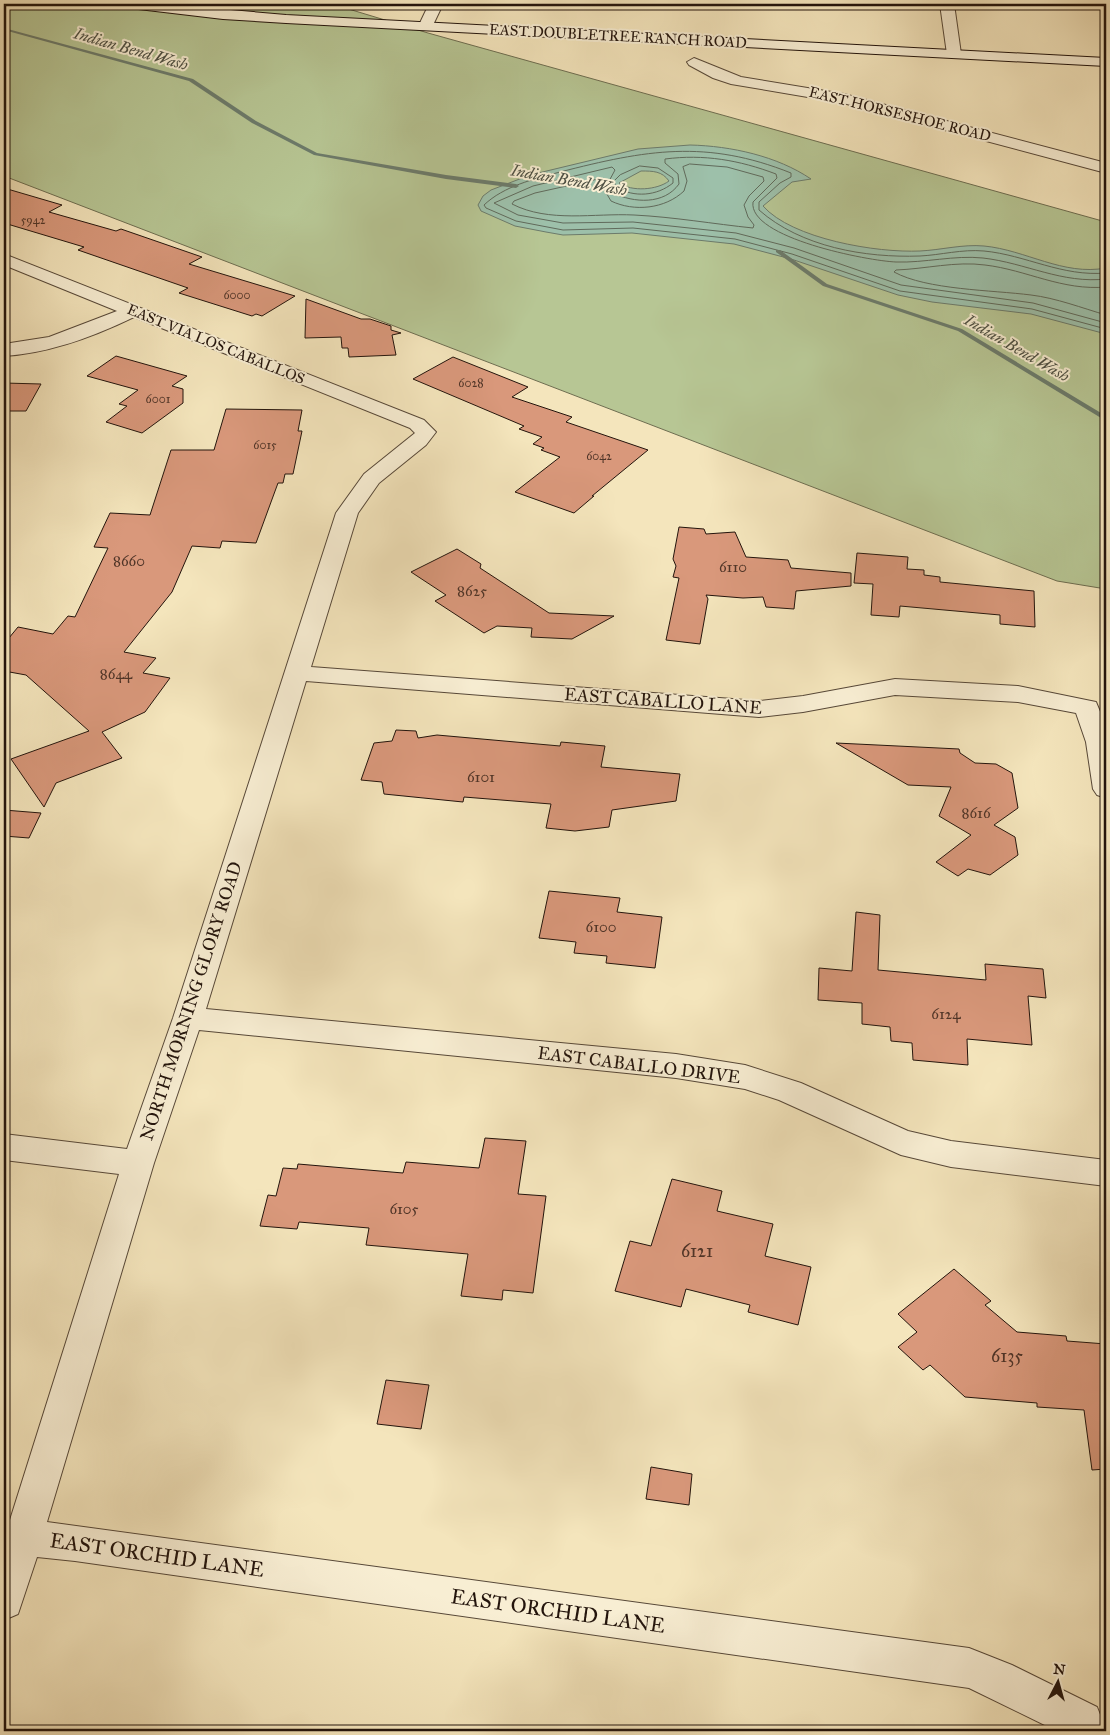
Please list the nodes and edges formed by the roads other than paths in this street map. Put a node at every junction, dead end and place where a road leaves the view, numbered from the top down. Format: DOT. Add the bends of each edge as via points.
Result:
graph roads {
  1 [pos="130,4"];
  2 [pos="182,4"];
  3 [pos="436,4"];
  4 [pos="947,4"];
  5 [pos="428,22"];
  6 [pos="953,51"];
  7 [pos="1106,56"];
  8 [pos="1096,59"];
  9 [pos="694,62"];
  10 [pos="1106,168"];
  11 [pos="4,258"];
  12 [pos="132,311"];
  13 [pos="4,350"];
  14 [pos="426,432"];
  15 [pos="295,673"];
  16 [pos="1106,790"];
  17 [pos="188,1018"];
  18 [pos="4,1147"];
  19 [pos="138,1163"];
  20 [pos="1106,1173"];
  21 [pos="24,1538"];
  22 [pos="4,1601"];
  23 [pos="1082,1722"];
  1 -- 5 [label="street, EAST DOUBLETREE RANCH ROAD" via="223,15"];
  2 -- 5 [label="street, EAST DOUBLETREE RANCH ROAD"];
  3 -- 5 [label="street"];
  4 -- 6 [label="street"];
  5 -- 6 [label="street, EAST DOUBLETREE RANCH ROAD"];
  6 -- 8 [label="street, EAST DOUBLETREE RANCH ROAD"];
  7 -- 8 [label="street, EAST DOUBLETREE RANCH ROAD"];
  9 -- 10 [label="street, EAST HORSESHOE ROAD" via="720,76 744,83 844,99"];
  11 -- 12 [label="street, EAST VIA LOS CABALLOS"];
  12 -- 13 [label="street" via="70,338"];
  12 -- 14 [label="street, EAST VIA LOS CABALLOS" via="418,424"];
  14 -- 15 [label="street, NORTH MORNING GLORY ROAD" via="419,443 362,487 347,513"];
  15 -- 16 [label="street, EAST CABALLO LANE" via="759,709 895,687 1018,694 1088,708 1099,742"];
  15 -- 17 [label="street, NORTH MORNING GLORY ROAD"];
  17 -- 19 [label="street, NORTH MORNING GLORY ROAD"];
  17 -- 20 [label="street, EAST CABALLO DRIVE" via="676,1066 745,1077 790,1091 901,1142 951,1154"];
  18 -- 19 [label="street"];
  19 -- 21 [label="street, NORTH MORNING GLORY ROAD"];
  21 -- 22 [label="street, NORTH MORNING GLORY ROAD"];
  21 -- 23 [label="street, EAST ORCHID LANE" via="969,1668 998,1679"];
}
